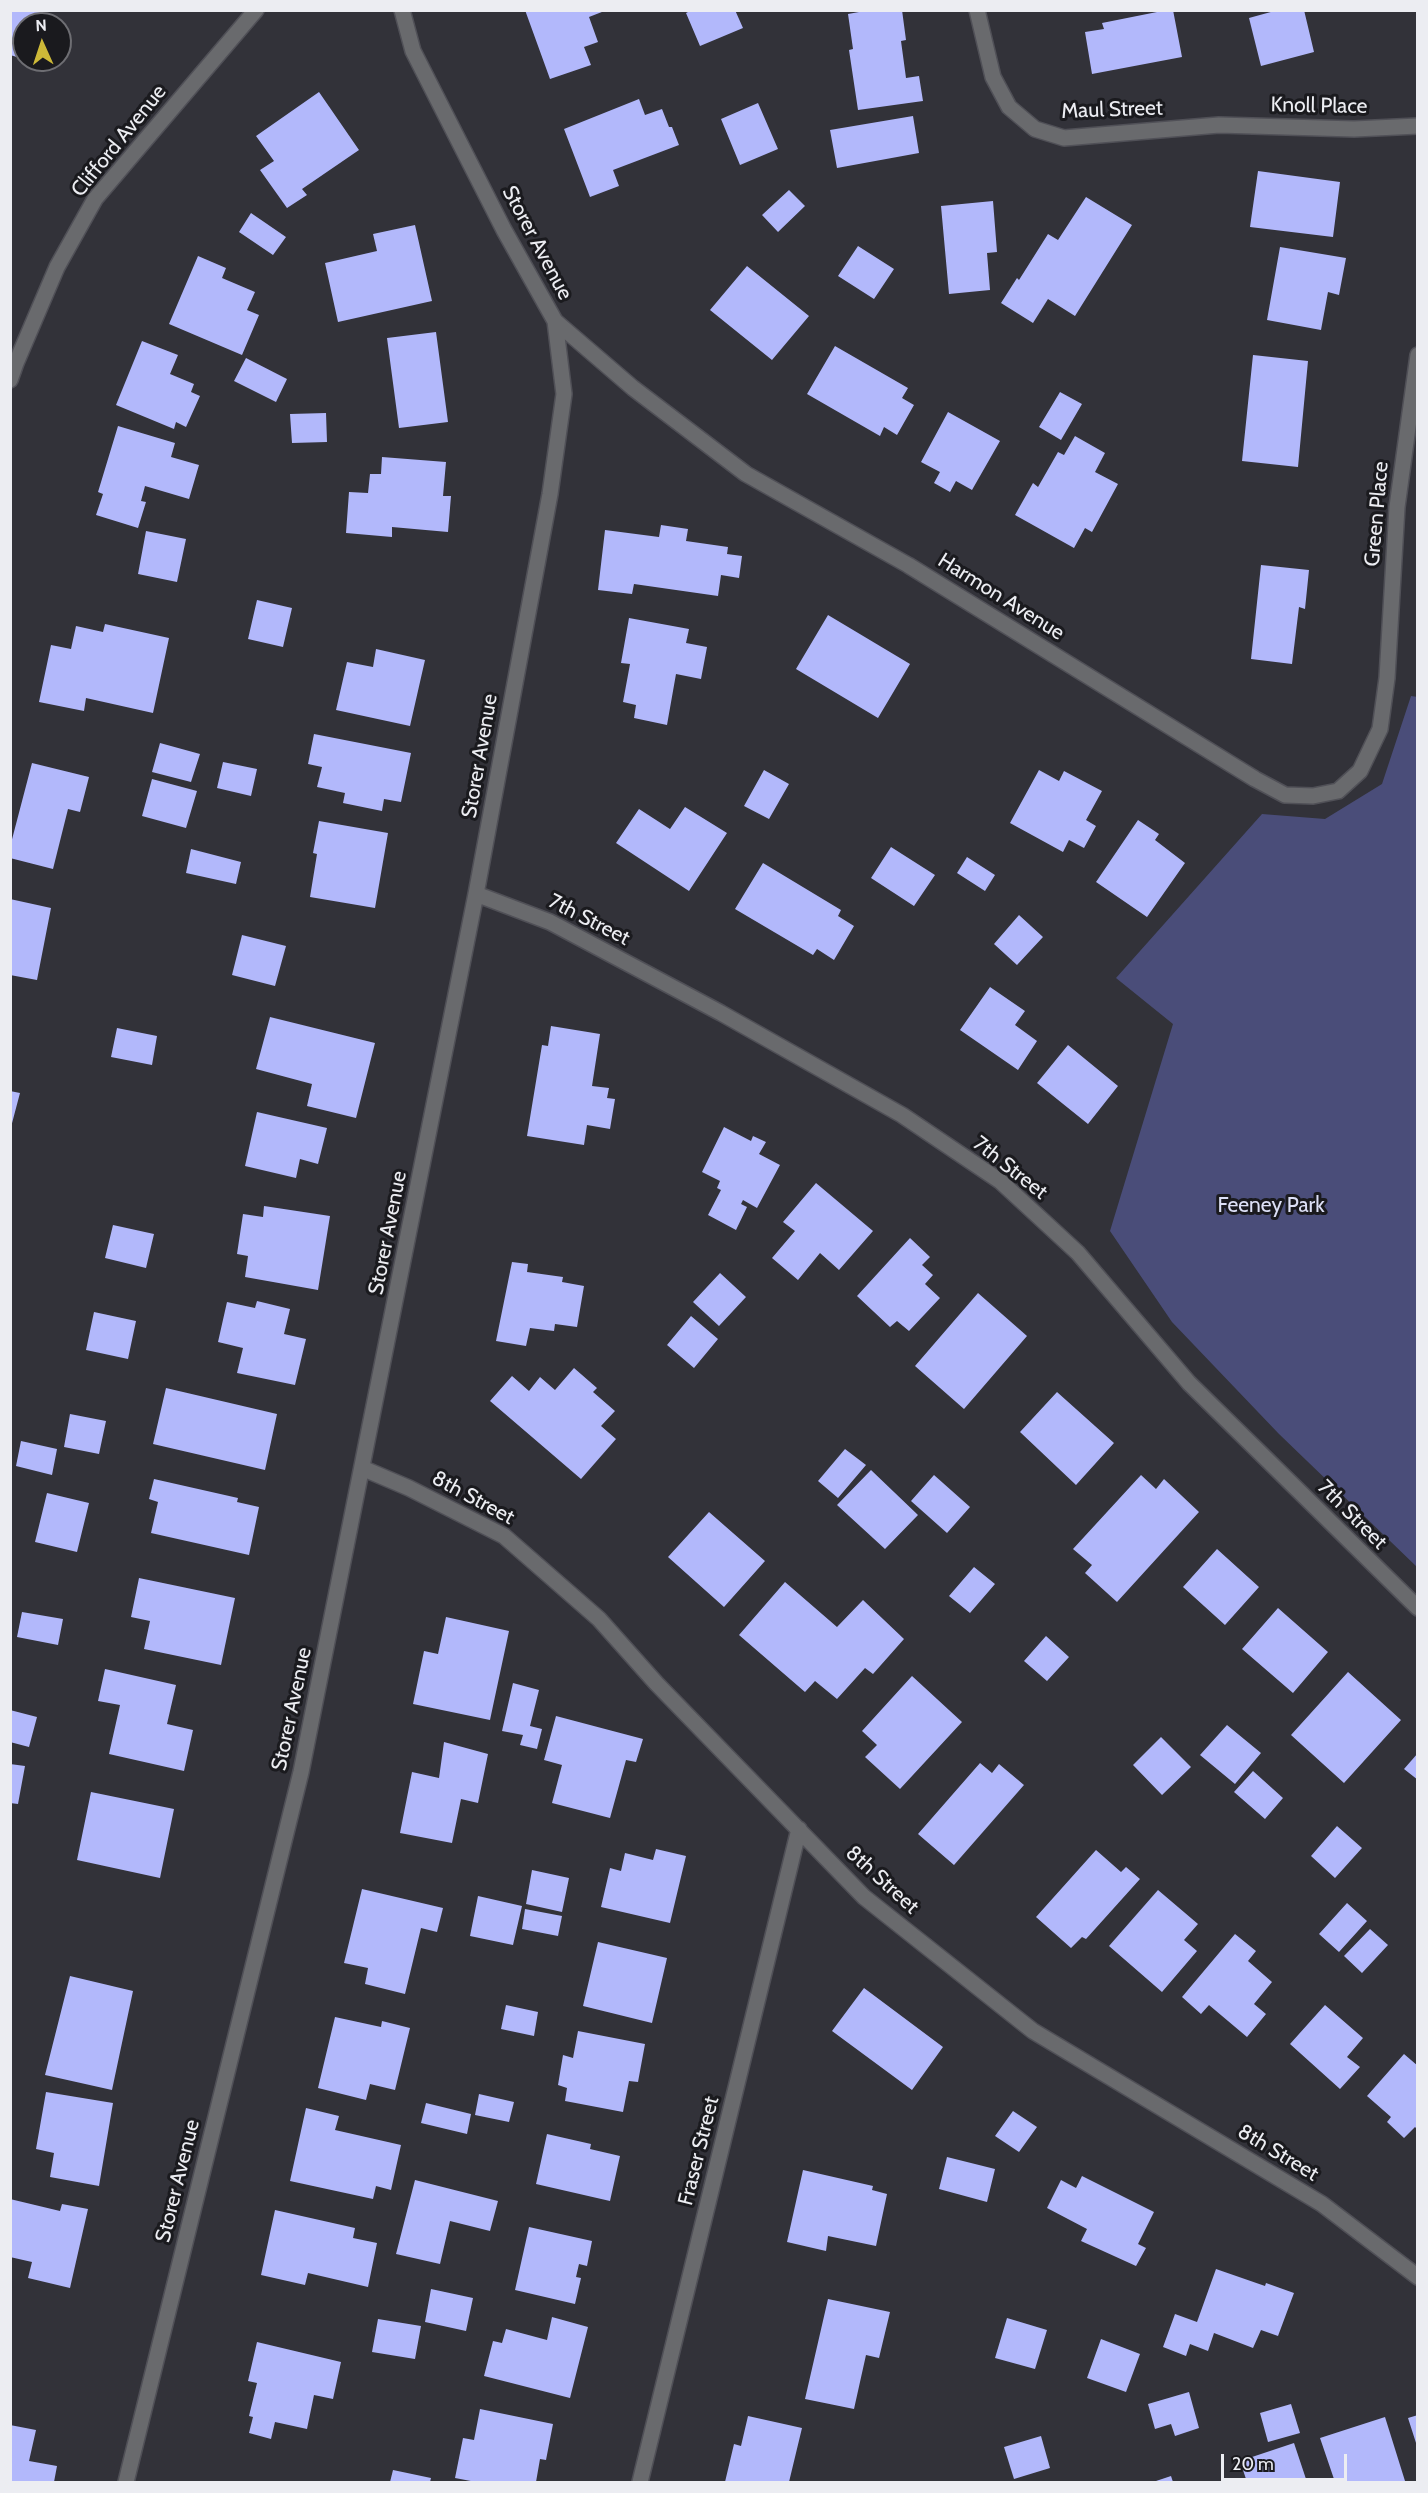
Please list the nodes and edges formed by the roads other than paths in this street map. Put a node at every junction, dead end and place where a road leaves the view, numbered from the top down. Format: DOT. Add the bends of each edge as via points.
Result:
graph roads {
  1 [pos="256,10"];
  2 [pos="402,10"];
  3 [pos="976,10"];
  4 [pos="1219,125"];
  5 [pos="1418,126"];
  6 [pos="555,321"];
  7 [pos="1418,355"];
  8 [pos="10,380"];
  9 [pos="1387,678"];
  10 [pos="476,894"];
  11 [pos="362,1468"];
  12 [pos="1418,1608"];
  13 [pos="799,1829"];
  14 [pos="1418,2277"];
  15 [pos="126,2482"];
  16 [pos="640,2482"];
  1 -- 8 [label="street, Clifford Avenue" via="95,199 57,267"];
  2 -- 6 [label="street, Storer Avenue" via="414,51 504,230"];
  3 -- 4 [label="street, Maul Street" via="993,77 1009,107 1035,129 1064,138"];
  4 -- 5 [label="street, Knoll Place" via="1354,129"];
  6 -- 9 [label="street, Harmon Avenue" via="633,388 746,474 908,565 1285,795 1313,796 1338,791 1360,771 1380,729"];
  6 -- 10 [label="street, Storer Avenue" via="564,394 550,494"];
  7 -- 9 [label="street, Green Place" via="1396,507"];
  10 -- 11 [label="street, Storer Avenue"];
  10 -- 12 [label="street, 7th Street" via="550,922 721,1013 902,1115 1000,1181 1078,1252 1189,1383"];
  11 -- 13 [label="street, 8th Street" via="504,1536 599,1619"];
  11 -- 15 [label="street, Storer Avenue" via="301,1773"];
  13 -- 14 [label="street, 8th Street" via="864,1897 1033,2031 1322,2205"];
  13 -- 16 [label="street, Fraser Street"];
}
